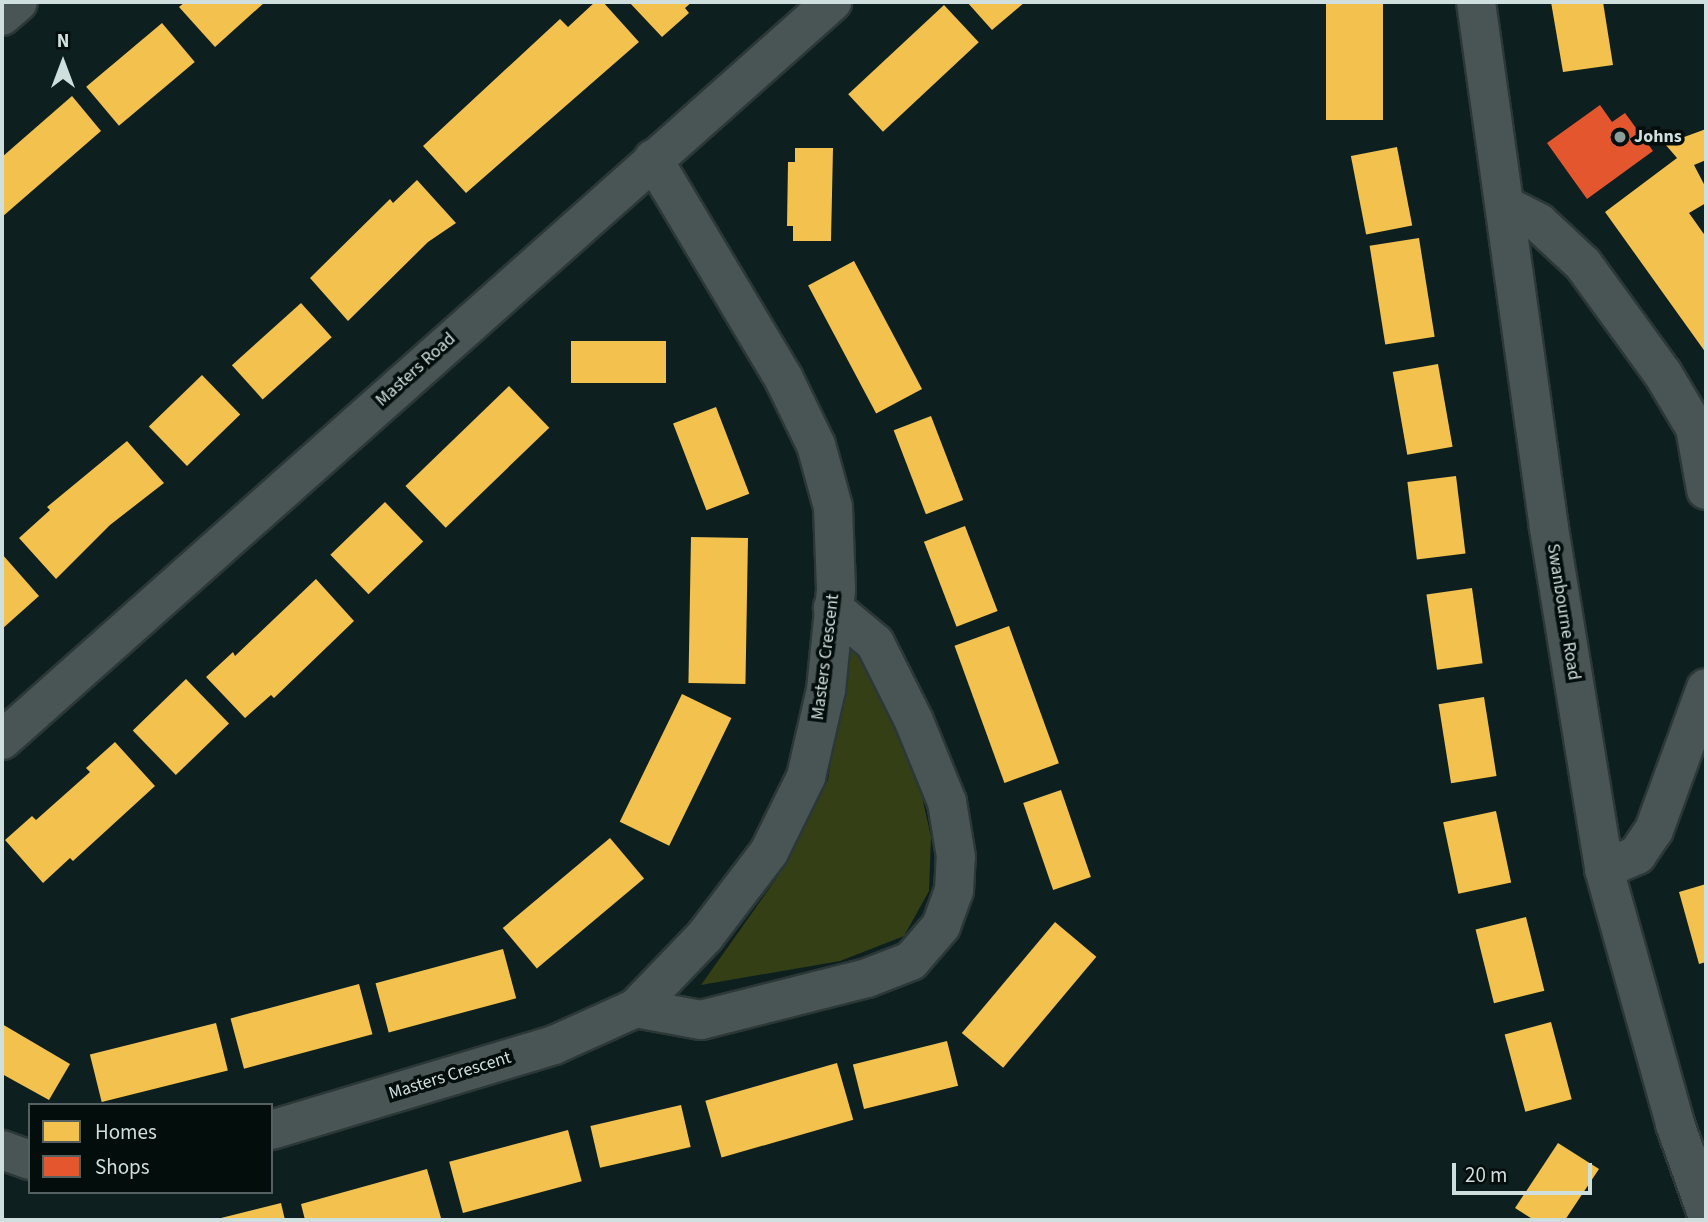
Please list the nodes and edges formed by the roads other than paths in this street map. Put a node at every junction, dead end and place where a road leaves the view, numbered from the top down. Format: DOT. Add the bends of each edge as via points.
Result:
graph roads {
  1 [pos="18,2"];
  2 [pos="832,2"];
  3 [pos="1476,2"];
  4 [pos="2,16"];
  5 [pos="653,159"];
  6 [pos="1506,206"];
  7 [pos="1706,490"];
  8 [pos="834,608"];
  9 [pos="1706,688"];
  10 [pos="2,740"];
  11 [pos="1604,869"];
  12 [pos="636,1008"];
  13 [pos="273,1129"];
  14 [pos="2,1150"];
  15 [pos="28,1159"];
  16 [pos="1706,1211"];
  1 -- 4 [label="street"];
  2 -- 5 [label="street, Masters Road"];
  3 -- 6 [label="street, Swanbourne Road"];
  5 -- 8 [label="street, Masters Crescent" via="784,379 816,445 833,507"];
  5 -- 10 [label="street, Masters Road"];
  6 -- 7 [label="street" via="1539,223 1583,264 1663,374 1695,428"];
  6 -- 11 [label="street, Swanbourne Road" via="1549,528"];
  8 -- 12 [label="street, Masters Crescent" via="826,691 800,790 769,852 713,926"];
  8 -- 12 [label="street" via="875,643 947,802 956,857 954,891 942,926 911,961 867,978 701,1020"];
  9 -- 11 [label="street" via="1654,830 1637,855"];
  11 -- 16 [label="street, Swanbourne Road" via="1675,1124"];
  12 -- 13 [label="street, Masters Crescent" via="554,1045"];
  14 -- 15 [label="street"];
}
